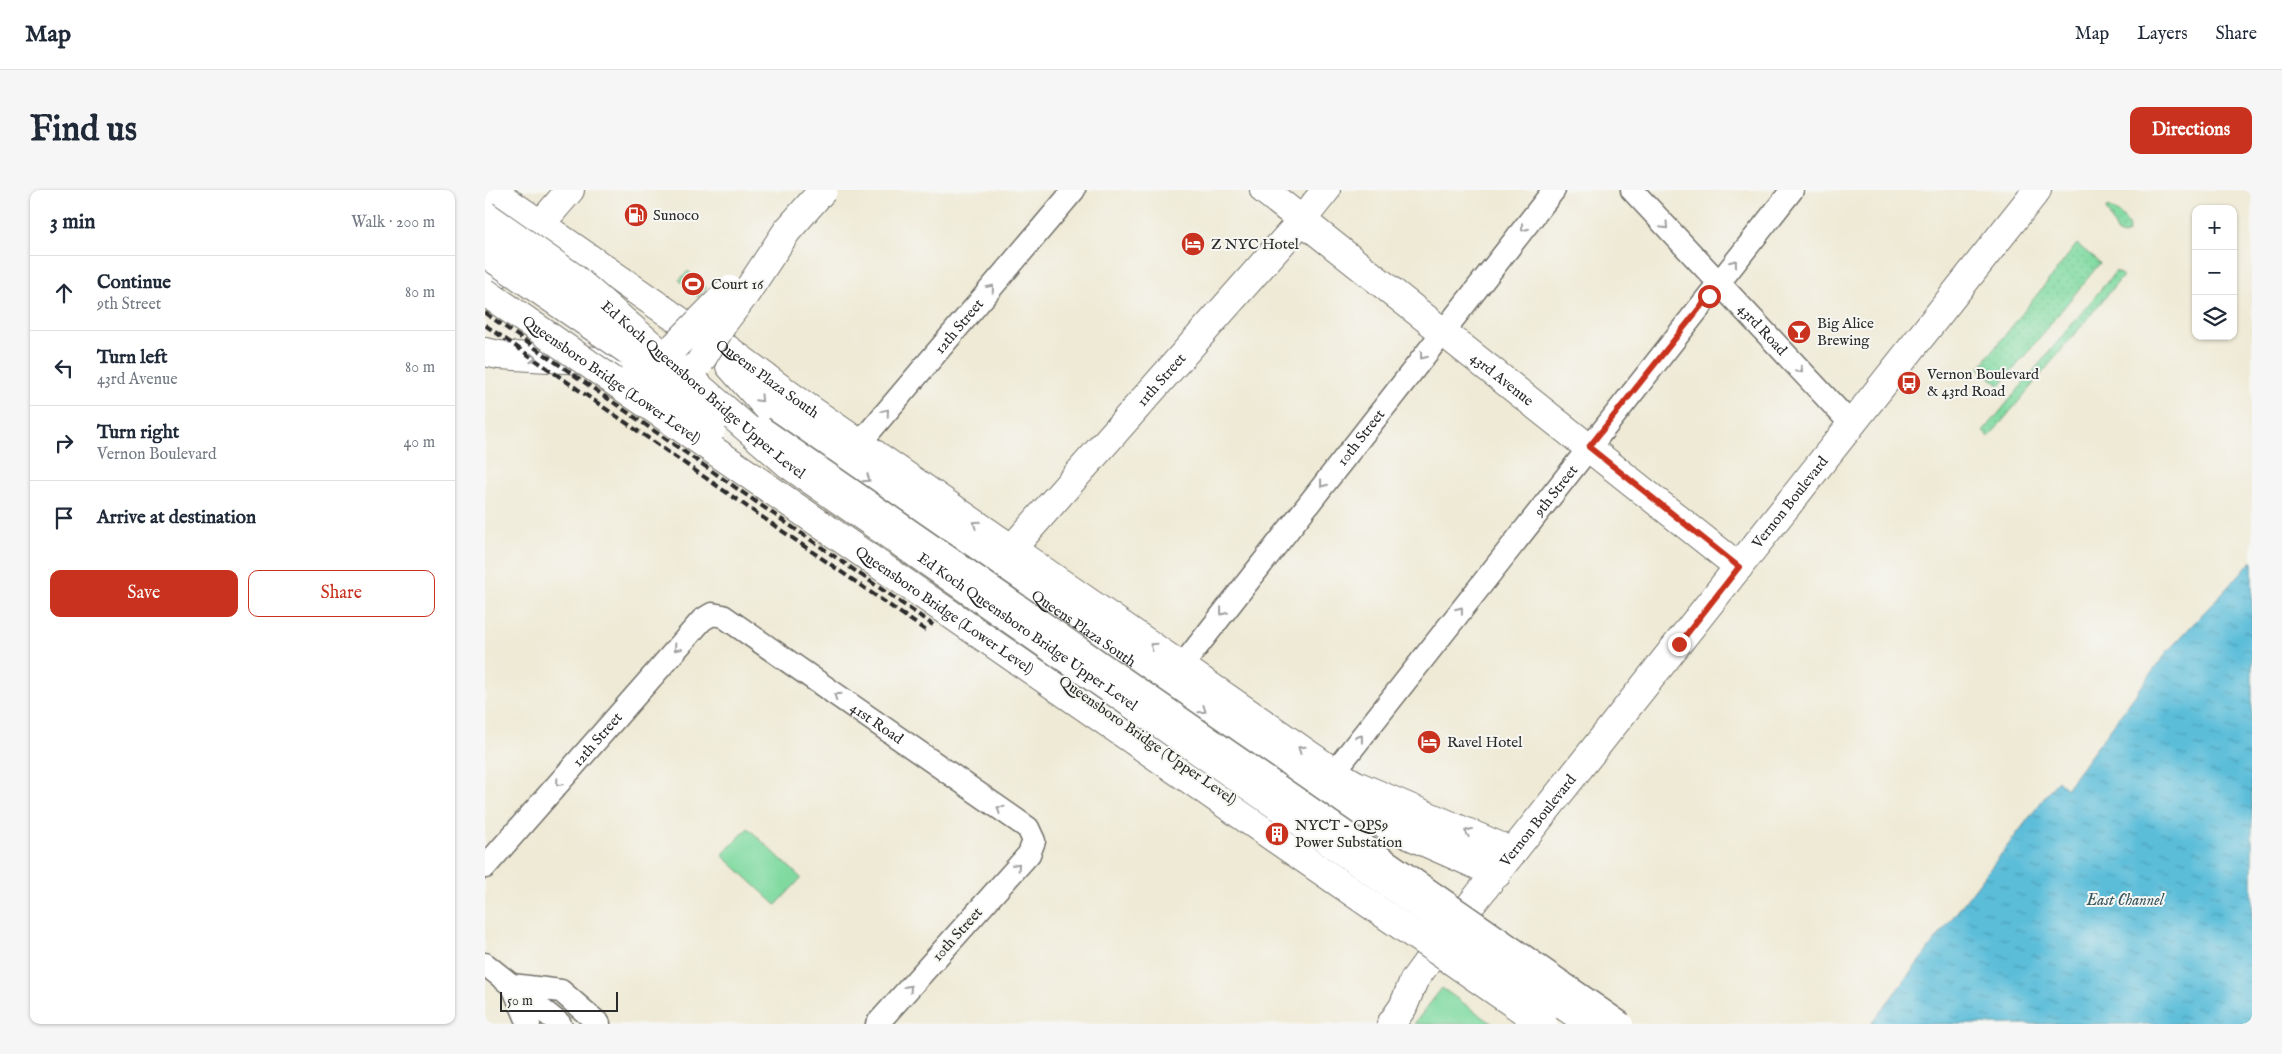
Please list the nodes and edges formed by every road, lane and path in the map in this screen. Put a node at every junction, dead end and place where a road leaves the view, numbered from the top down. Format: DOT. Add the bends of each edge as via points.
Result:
graph roads {
  1 [pos="491,190"];
  2 [pos="570,190"];
  3 [pos="823,190"];
  4 [pos="827,190"];
  5 [pos="1074,190"];
  6 [pos="1264,190"];
  7 [pos="1326,190"];
  8 [pos="1554,190"];
  9 [pos="1632,190"];
  10 [pos="1792,190"];
  11 [pos="2037,190"];
  12 [pos="485,215"];
  13 [pos="1301,220"];
  14 [pos="540,223"];
  15 [pos="787,231"];
  16 [pos="485,235"];
  17 [pos="485,252"];
  18 [pos="485,259"];
  19 [pos="485,279"];
  20 [pos="1719,283"];
  21 [pos="485,290"];
  22 [pos="1442,331"];
  23 [pos="701,350"];
  24 [pos="485,352"];
  25 [pos="1852,425"];
  26 [pos="1589,447"];
  27 [pos="852,453"];
  28 [pos="740,456"];
  29 [pos="1004,558"];
  30 [pos="1739,567"];
  31 [pos="712,614"];
  32 [pos="1174,675"];
  33 [pos="1327,781"];
  34 [pos="1034,841"];
  35 [pos="1513,852"];
  36 [pos="485,867"];
  37 [pos="1497,874"];
  38 [pos="1407,924"];
  39 [pos="485,964"];
  40 [pos="1414,980"];
  41 [pos="512,985"];
  42 [pos="529,1024"];
  43 [pos="560,1024"];
  44 [pos="599,1024"];
  45 [pos="877,1024"];
  46 [pos="1371,1024"];
  47 [pos="1391,1024"];
  48 [pos="1543,1024"];
  49 [pos="1559,1024"];
  50 [pos="1590,1024"];
  51 [pos="1603,1024"];
  52 [pos="1622,1024"];
  1 -- 14 [label="main road, Queens Plaza South"];
  2 -- 14 [label="main road"];
  3 -- 15 [label="main road, bridge"];
  4 -- 23 [label="street" via="713,321"];
  27 -- 5 [label="street, 12th Street, one-way"];
  6 -- 13 [label="main road, 43rd Avenue"];
  7 -- 13 [label="main road, 11th Street"];
  8 -- 22 [label="street, 10th Street, one-way"];
  9 -- 20 [label="street, 43rd Road, one-way"];
  20 -- 10 [label="street, 9th Street, one-way"];
  11 -- 25 [label="main road, Vernon Boulevard"];
  12 -- 50 [label="main road, Ed Koch Queensboro Bridge Upper Level, bridge" via="579,282 788,464"];
  13 -- 22 [label="main road, 43rd Avenue"];
  13 -- 29 [label="main road, 11th Street"];
  14 -- 21 [label="main road"];
  14 -- 23 [label="main road, Queens Plaza South"];
  15 -- 23 [label="main road, bridge" via="746,293"];
  24 -- 15 [label="main road, one-way, bridge" via="499,356 643,363 667,355"];
  16 -- 52 [label="street, bridge"];
  17 -- 51 [label="main road, bridge"];
  18 -- 28 [label="main road, bridge" via="604,342"];
  19 -- 28 [label="main road, Ed Koch Queensboro Bridge Upper Level" via="683,420"];
  20 -- 25 [label="street, 43rd Road, one-way"];
  20 -- 26 [label="street, 9th Street"];
  21 -- 38 [label="main road, Queensboro Bridge (Lower Level), bridge"];
  22 -- 26 [label="main road, 43rd Avenue"];
  22 -- 32 [label="street, 10th Street, one-way"];
  23 -- 27 [label="main road, Queens Plaza South" via="773,413"];
  23 -- 29 [label="main road" via="697,376 699,387 714,416 917,559 939,573 964,579 983,576"];
  25 -- 30 [label="main road, Vernon Boulevard"];
  26 -- 30 [label="main road, 43rd Avenue"];
  33 -- 26 [label="street, 9th Street, one-way"];
  27 -- 29 [label="main road, Queens Plaza South"];
  28 -- 38 [label="main road, Queensboro Bridge (Upper Level)"];
  29 -- 32 [label="main road, Queens Plaza South"];
  30 -- 35 [label="main road, Vernon Boulevard"];
  34 -- 31 [label="street, 41st Road, one-way" via="1028,828 725,618"];
  31 -- 36 [label="street, 12th Street, one-way" via="703,620"];
  32 -- 33 [label="main road, Queens Plaza South"];
  35 -- 33 [label="main road, Queens Plaza South, one-way" via="1356,785"];
  33 -- 37 [label="main road, Queens Plaza South" via="1354,811"];
  45 -- 34 [label="street, 10th Street, one-way" via="1029,854"];
  35 -- 37 [label="main road, Vernon Boulevard"];
  37 -- 40 [label="main road, Vernon Boulevard"];
  38 -- 48 [label="main road, bridge"];
  38 -- 49 [label="main road"];
  39 -- 41 [label="street"];
  40 -- 46 [label="main road, Vernon Boulevard" via="1394,994"];
  40 -- 47 [label="main road, Vernon Boulevard" via="1403,1007"];
  41 -- 42 [label="street"];
  41 -- 43 [label="street"];
  41 -- 44 [label="street" via="561,991"];
}
